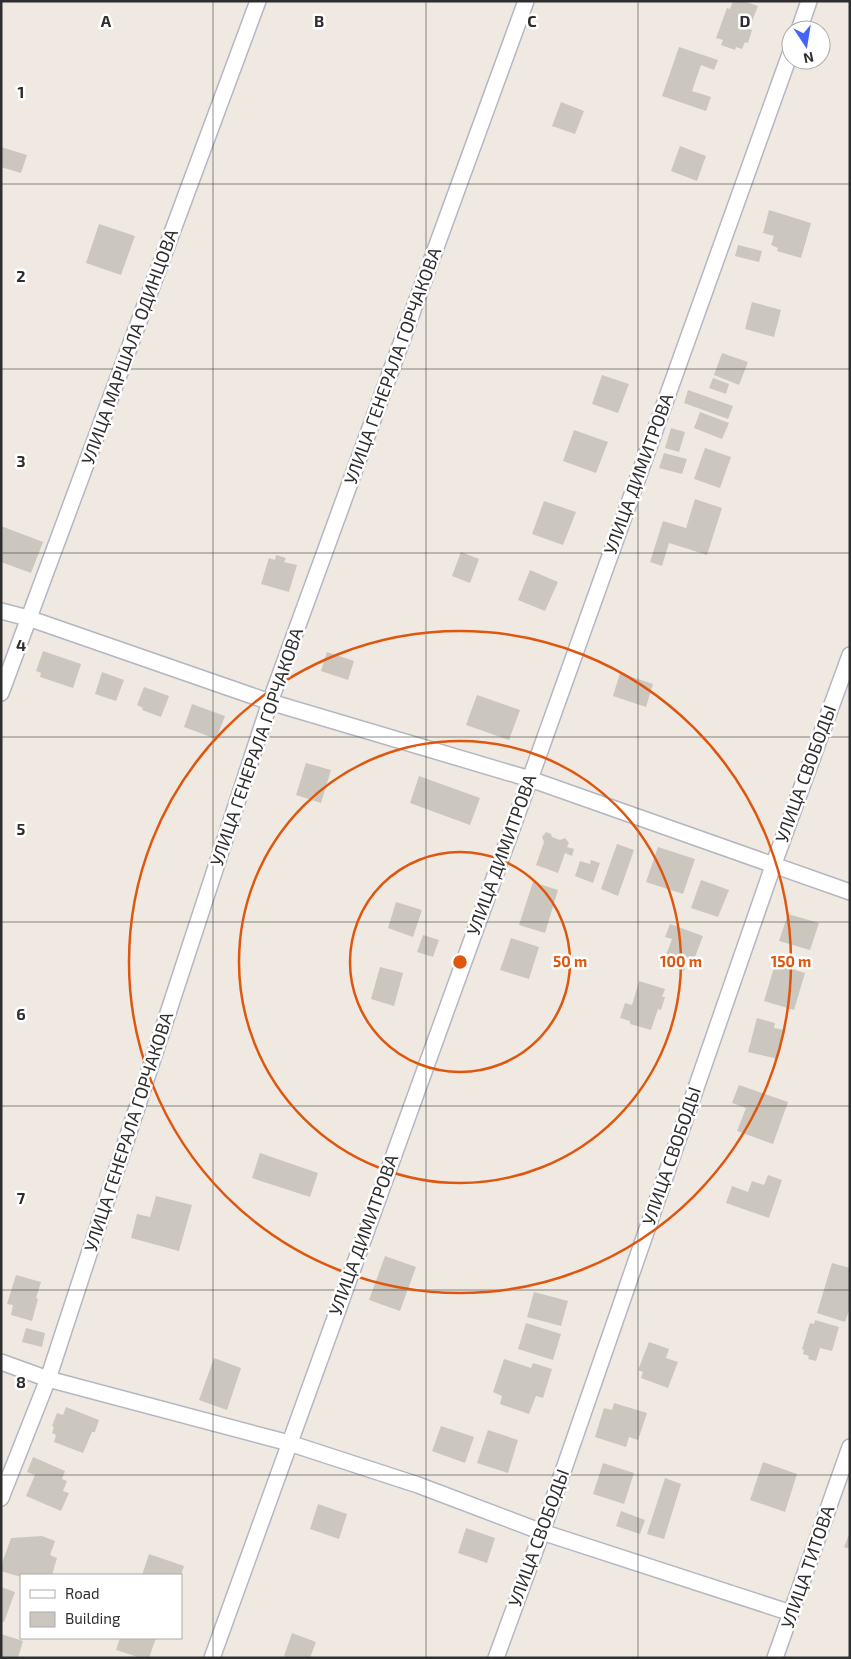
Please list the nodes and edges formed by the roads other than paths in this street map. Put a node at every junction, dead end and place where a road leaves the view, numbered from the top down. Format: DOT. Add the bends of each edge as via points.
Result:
graph roads {
  1 [pos="258,1"];
  2 [pos="526,1"];
  3 [pos="809,1"];
  4 [pos="802,20"];
  5 [pos="784,70"];
  6 [pos="1,610"];
  7 [pos="28,618"];
  8 [pos="850,655"];
  9 [pos="1,693"];
  10 [pos="270,702"];
  11 [pos="530,779"];
  12 [pos="773,866"];
  13 [pos="850,892"];
  14 [pos="1,1362"];
  15 [pos="48,1378"];
  16 [pos="289,1443"];
  17 [pos="850,1448"];
  18 [pos="1,1498"];
  19 [pos="542,1532"];
  20 [pos="791,1613"];
  21 [pos="212,1658"];
  22 [pos="496,1658"];
  23 [pos="775,1658"];
  1 -- 7 [label="street, УЛИЦА МАРШАЛА ОДИНЦОВА"];
  2 -- 10 [label="street, УЛИЦА ГЕНЕРАЛА ГОРЧАКОВА"];
  3 -- 4 [label="street"];
  5 -- 11 [label="street, УЛИЦА ДИМИТРОВА"];
  6 -- 7 [label="street"];
  7 -- 9 [label="street, УЛИЦА МАРШАЛА ОДИНЦОВА"];
  7 -- 10 [label="street"];
  8 -- 12 [label="street, УЛИЦА СВОБОДЫ"];
  10 -- 11 [label="street"];
  10 -- 15 [label="street, УЛИЦА ГЕНЕРАЛА ГОРЧАКОВА"];
  11 -- 12 [label="street"];
  11 -- 16 [label="street, УЛИЦА ДИМИТРОВА"];
  12 -- 13 [label="street"];
  12 -- 19 [label="street, УЛИЦА СВОБОДЫ"];
  14 -- 15 [label="street"];
  15 -- 16 [label="street"];
  15 -- 18 [label="street, УЛИЦА ГЕНЕРАЛА ГОРЧАКОВА"];
  16 -- 19 [label="street" via="418,1485"];
  16 -- 21 [label="street, УЛИЦА ДИМИТРОВА"];
  17 -- 20 [label="street, УЛИЦА ТИТОВА"];
  19 -- 20 [label="street"];
  19 -- 22 [label="street, УЛИЦА СВОБОДЫ"];
  20 -- 23 [label="street, УЛИЦА ТИТОВА"];
}
